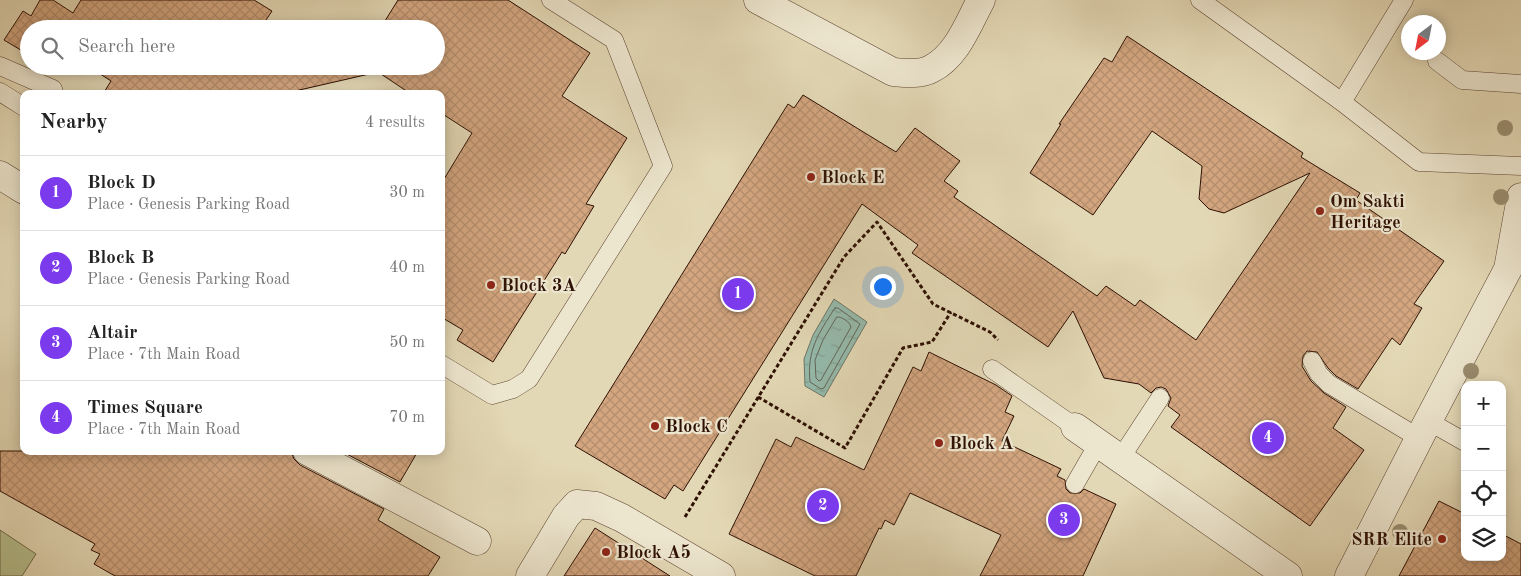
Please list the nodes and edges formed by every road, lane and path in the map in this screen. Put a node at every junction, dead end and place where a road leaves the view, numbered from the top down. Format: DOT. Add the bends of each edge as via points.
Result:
graph roads {
  1 [pos="551,0"];
  2 [pos="758,0"];
  3 [pos="981,0"];
  4 [pos="1200,0"];
  5 [pos="1404,0"];
  6 [pos="1437,61"];
  7 [pos="0,66"];
  8 [pos="20,75"];
  9 [pos="21,75"];
  10 [pos="1521,84"];
  11 [pos="53,89"];
  12 [pos="0,92"];
  13 [pos="1342,102"];
  14 [pos="20,104"];
  15 [pos="1521,166"];
  16 [pos="0,175"];
  17 [pos="20,188"];
  18 [pos="1521,197"];
  19 [pos="1514,273"];
  20 [pos="951,312"];
  21 [pos="999,342"];
  22 [pos="1312,361"];
  23 [pos="445,366"];
  24 [pos="992,369"];
  25 [pos="758,397"];
  26 [pos="1160,398"];
  27 [pos="1075,427"];
  28 [pos="1423,429"];
  29 [pos="1461,441"];
  30 [pos="1098,444"];
  31 [pos="315,455"];
  32 [pos="1120,459"];
  33 [pos="1075,484"];
  34 [pos="683,519"];
  35 [pos="477,541"];
  36 [pos="530,576"];
  37 [pos="721,576"];
  38 [pos="1288,576"];
  39 [pos="1349,576"];
  1 -- 23 [label="lane" via="614,40 663,166 529,379 492,395"];
  2 -- 3 [label="street" via="893,72 912,73 930,70 950,56"];
  4 -- 13 [label="lane"];
  5 -- 13 [label="lane"];
  6 -- 10 [label="lane" via="1462,80"];
  7 -- 8 [label="lane"];
  9 -- 11 [label="lane"];
  12 -- 14 [label="lane"];
  13 -- 15 [label="lane" via="1419,162"];
  16 -- 17 [label="street"];
  18 -- 19 [label="street"];
  19 -- 28 [label="street"];
  20 -- 21 [label="path" via="990,332"];
  20 -- 25 [label="path" via="932,342 903,348 846,448"];
  20 -- 25 [label="path" via="934,304 877,222 844,257"];
  22 -- 28 [label="lane" via="1329,384"];
  24 -- 27 [label="lane"];
  25 -- 34 [label="path"];
  26 -- 32 [label="lane"];
  27 -- 30 [label="street"];
  28 -- 29 [label="lane"];
  28 -- 39 [label="street"];
  30 -- 32 [label="street"];
  30 -- 33 [label="lane"];
  31 -- 35 [label="street"];
  32 -- 38 [label="street"];
  36 -- 37 [label="street" via="566,516 577,504 596,506 622,518"];
}
